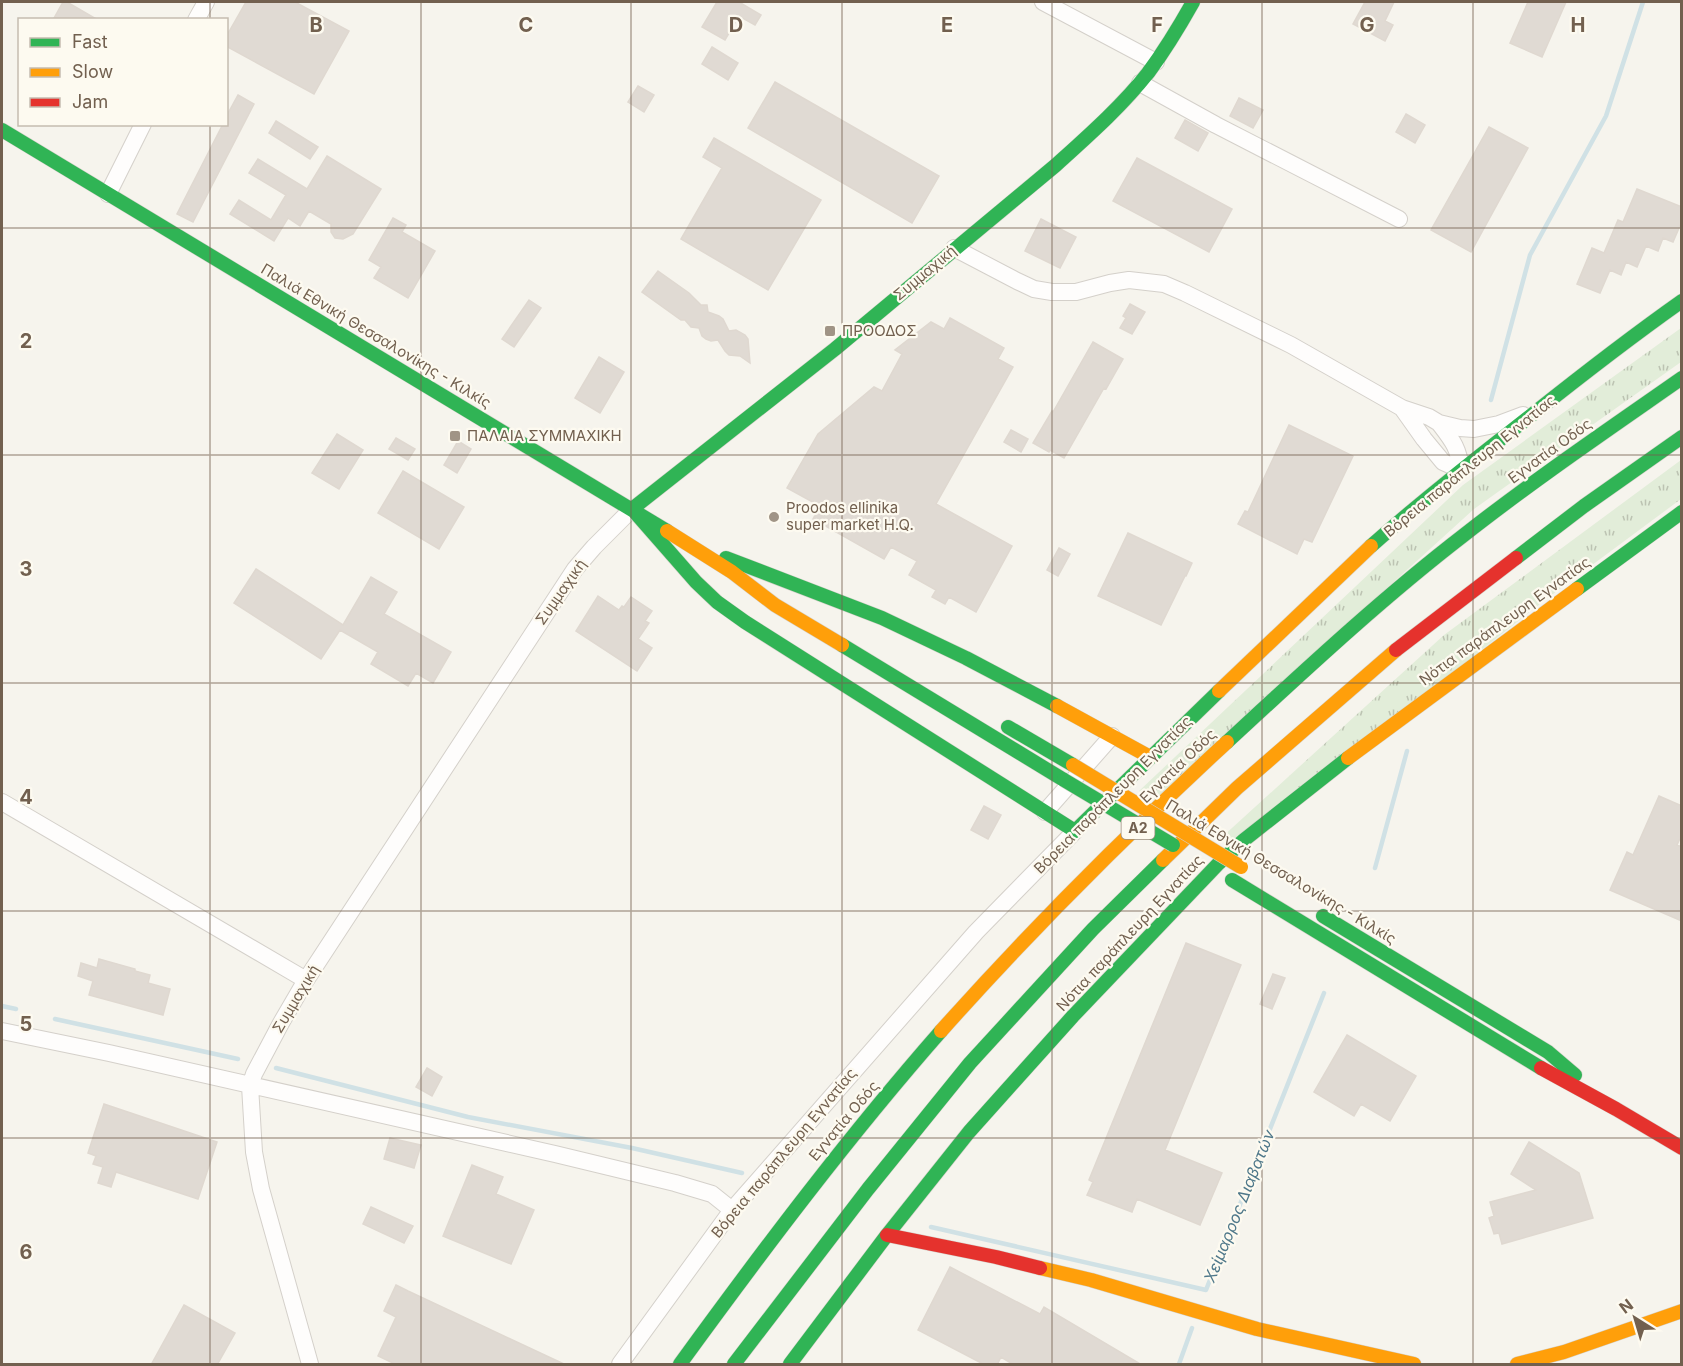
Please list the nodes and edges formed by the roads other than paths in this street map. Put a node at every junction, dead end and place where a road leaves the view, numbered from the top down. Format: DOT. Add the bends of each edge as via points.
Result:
graph roads {
  1 [pos="206,2"];
  2 [pos="1042,2"];
  3 [pos="1193,2"];
  4 [pos="197,18"];
  5 [pos="1156,62"];
  6 [pos="1140,83"];
  7 [pos="142,126"];
  8 [pos="2,130"];
  9 [pos="108,194"];
  10 [pos="1399,219"];
  11 [pos="954,248"];
  12 [pos="1682,301"];
  13 [pos="1682,378"];
  14 [pos="1402,408"];
  15 [pos="1540,408"];
  16 [pos="1439,423"];
  17 [pos="1682,437"];
  18 [pos="1461,470"];
  19 [pos="632,509"];
  20 [pos="1682,512"];
  21 [pos="684,542"];
  22 [pos="732,572"];
  23 [pos="792,598"];
  24 [pos="995,719"];
  25 [pos="1112,736"];
  26 [pos="1150,757"];
  27 [pos="2,802"];
  28 [pos="1045,812"];
  29 [pos="1075,831"];
  30 [pos="1246,870"];
  31 [pos="1313,910"];
  32 [pos="306,980"];
  33 [pos="2,1031"];
  34 [pos="250,1086"];
  35 [pos="1616,1109"];
  36 [pos="1682,1148"];
  37 [pos="732,1210"];
  38 [pos="886,1235"];
  39 [pos="1682,1311"];
  40 [pos="310,1365"];
  41 [pos="620,1365"];
  42 [pos="680,1365"];
  43 [pos="734,1365"];
  44 [pos="790,1365"];
  45 [pos="1414,1365"];
  46 [pos="1517,1365"];
  1 -- 4 [label="street"];
  2 -- 5 [label="street"];
  3 -- 5 [label="main road, Συμμαχική"];
  5 -- 6 [label="main road, Συμμαχική"];
  6 -- 10 [label="street"];
  6 -- 11 [label="main road, Συμμαχική" via="1052,168"];
  7 -- 9 [label="street"];
  8 -- 9 [label="main road, Παλιά Εθνική Θεσσαλονίκης - Κιλκίς"];
  9 -- 19 [label="main road, Παλιά Εθνική Θεσσαλονίκης - Κιλκίς"];
  11 -- 14 [label="street" via="1034,289 1076,292 1129,280 1164,284 1291,345"];
  11 -- 19 [label="main road, Συμμαχική" via="837,347"];
  12 -- 15 [label="main road, Βόρεια παράπλευρη Εγνατίας"];
  13 -- 42 [label="main road, Εγνατία Οδός / Α2" via="1462,536 1340,638 1204,762 1059,904 938,1035 827,1167"];
  14 -- 16 [label="street"];
  14 -- 18 [label="street" via="1443,462"];
  15 -- 16 [label="street" via="1474,429"];
  15 -- 18 [label="main road, Βόρεια παράπλευρη Εγνατίας"];
  16 -- 18 [label="street" via="1457,447"];
  17 -- 43 [label="main road, Α2" via="1584,506 1385,658 1195,829 1093,929 970,1063 787,1292"];
  18 -- 26 [label="main road, Βόρεια παράπλευρη Εγνατίας" via="1353,563"];
  19 -- 21 [label="main road, Παλιά Εθνική Θεσσαλονίκης - Κιλκίς"];
  19 -- 28 [label="main road" via="696,582 744,622"];
  19 -- 32 [label="street, Συμμαχική" via="575,569"];
  20 -- 38 [label="main road, Νότια παράπλευρη Εγνατίας" via="1322,777 1227,855 1073,1016 969,1132"];
  21 -- 22 [label="main road, Παλιά Εθνική Θεσσαλονίκης - Κιλκίς"];
  21 -- 25 [label="main road" via="906,628"];
  22 -- 23 [label="main road, Παλιά Εθνική Θεσσαλονίκης - Κιλκίς"];
  22 -- 35 [label="main road, Παλιά Εθνική Θεσσαλονίκης - Κιλκίς, bridge" via="775,605 1539,1067"];
  24 -- 30 [label="main road, Παλιά Εθνική Θεσσαλονίκης - Κιλκίς, bridge"];
  25 -- 26 [label="main road"];
  25 -- 28 [label="street"];
  26 -- 29 [label="main road, Βόρεια παράπλευρη Εγνατίας"];
  27 -- 32 [label="street"];
  28 -- 29 [label="main road"];
  29 -- 37 [label="street, Βόρεια παράπλευρη Εγνατίας" via="969,940"];
  31 -- 35 [label="main road, Παλιά Εθνική Θεσσαλονίκης - Κιλκίς" via="1548,1052"];
  32 -- 34 [label="street, Συμμαχική"];
  33 -- 34 [label="street"];
  34 -- 37 [label="street" via="675,1183 712,1194"];
  34 -- 40 [label="street, Συμμαχική" via="254,1152 261,1189"];
  35 -- 36 [label="main road, Παλιά Εθνική Θεσσαλονίκης - Κιλκίς"];
  37 -- 41 [label="street, Βόρεια παράπλευρη Εγνατίας"];
  38 -- 44 [label="main road, Νότια παράπλευρη Εγνατίας"];
  38 -- 45 [label="main road" via="1091,1280 1257,1329"];
  39 -- 46 [label="main road"];
}
